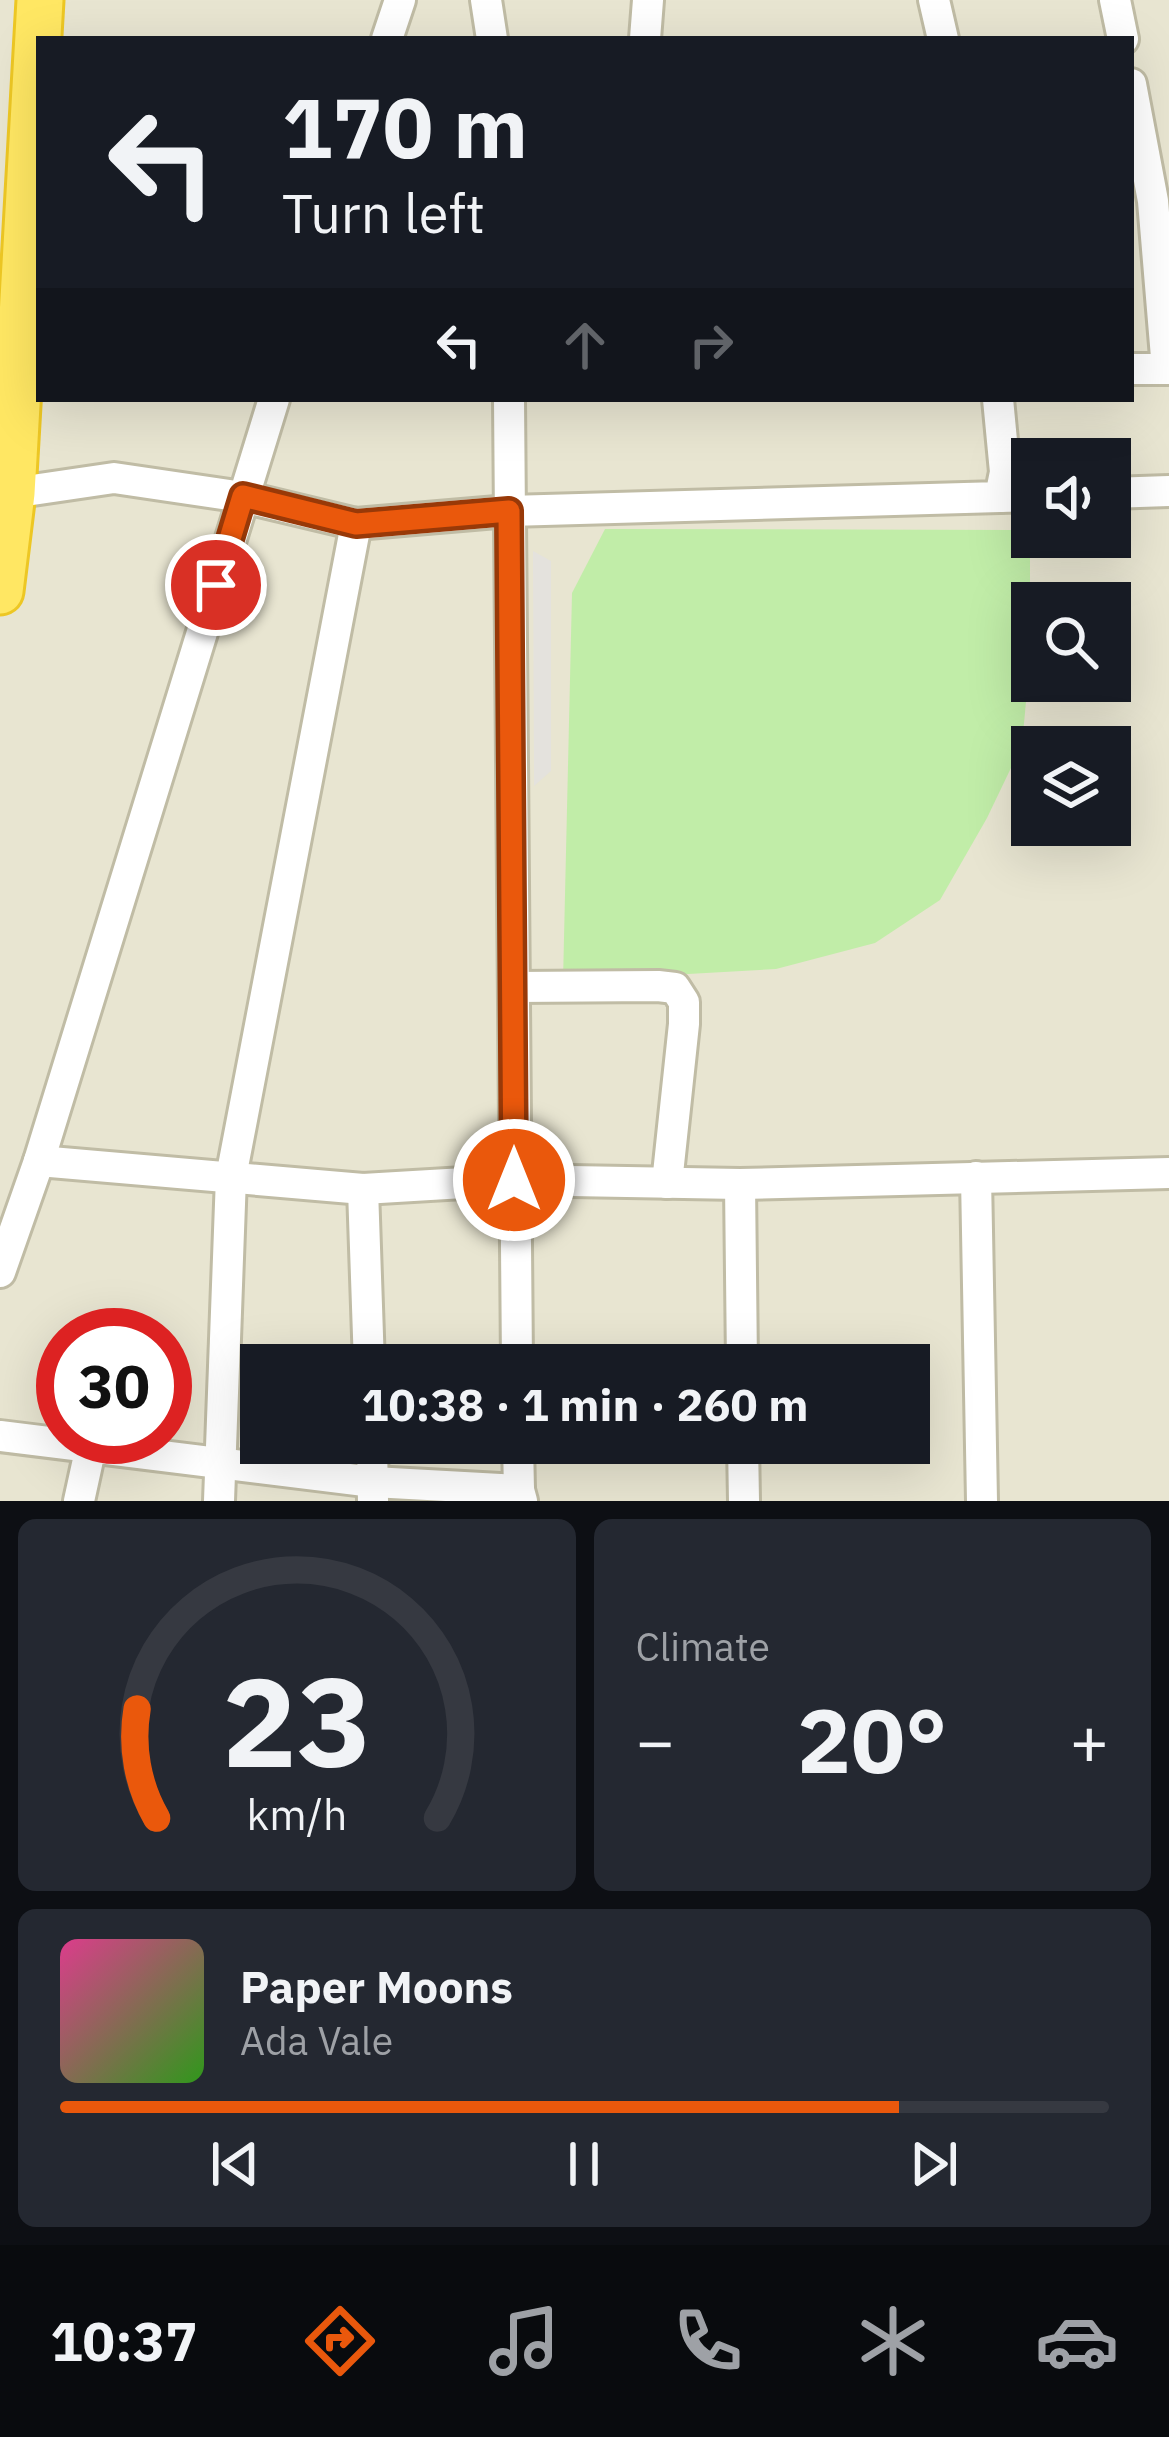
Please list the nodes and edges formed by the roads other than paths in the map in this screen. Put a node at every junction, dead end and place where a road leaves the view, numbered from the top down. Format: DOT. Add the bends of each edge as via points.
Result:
graph roads {
  1 [pos="40,0"];
  2 [pos="400,0"];
  3 [pos="486,0"];
  4 [pos="648,0"];
  5 [pos="934,0"];
  6 [pos="1115,0"];
  7 [pos="38,36"];
  8 [pos="388,36"];
  9 [pos="492,36"];
  10 [pos="646,36"];
  11 [pos="942,36"];
  12 [pos="1122,36"];
  13 [pos="36,70"];
  14 [pos="1134,100"];
  15 [pos="1134,369"];
  16 [pos="1168,369"];
  17 [pos="273,402"];
  18 [pos="509,402"];
  19 [pos="998,402"];
  20 [pos="1169,491"];
  21 [pos="12,493"];
  22 [pos="1131,493"];
  23 [pos="243,496"];
  24 [pos="1000,497"];
  25 [pos="1011,497"];
  26 [pos="509,511"];
  27 [pos="356,524"];
  28 [pos="0,591"];
  29 [pos="514,987"];
  30 [pos="39,1161"];
  31 [pos="1169,1173"];
  32 [pos="231,1177"];
  33 [pos="976,1177"];
  34 [pos="514,1180"];
  35 [pos="667,1183"];
  36 [pos="740,1184"];
  37 [pos="364,1189"];
  38 [pos="0,1272"];
  39 [pos="369,1344"];
  40 [pos="517,1344"];
  41 [pos="742,1344"];
  42 [pos="0,1436"];
  43 [pos="36,1440"];
  44 [pos="192,1459"];
  45 [pos="219,1462"];
  46 [pos="87,1464"];
  47 [pos="519,1464"];
  48 [pos="743,1464"];
  49 [pos="374,1491"];
  50 [pos="520,1495"];
  51 [pos="79,1501"];
  52 [pos="219,1501"];
  53 [pos="744,1501"];
  54 [pos="982,1501"];
  1 -- 7 [label="highway"];
  2 -- 8 [label="street"];
  3 -- 9 [label="street"];
  4 -- 10 [label="street"];
  5 -- 11 [label="street"];
  6 -- 12 [label="street"];
  13 -- 21 [label="highway"];
  14 -- 16 [label="street" via="1153,201"];
  15 -- 16 [label="street"];
  17 -- 23 [label="street"];
  18 -- 26 [label="street"];
  19 -- 24 [label="street"];
  20 -- 22 [label="street"];
  21 -- 23 [label="street" via="114,478"];
  21 -- 28 [label="highway"];
  23 -- 27 [label="street"];
  23 -- 30 [label="street"];
  24 -- 25 [label="street"];
  24 -- 26 [label="street"];
  26 -- 27 [label="street"];
  26 -- 29 [label="street"];
  27 -- 32 [label="street"];
  29 -- 34 [label="street"];
  29 -- 35 [label="street" via="674,988 684,1024"];
  30 -- 32 [label="street"];
  30 -- 38 [label="street"];
  31 -- 33 [label="street"];
  32 -- 37 [label="street"];
  32 -- 45 [label="street"];
  33 -- 36 [label="street"];
  33 -- 54 [label="street"];
  34 -- 35 [label="street"];
  34 -- 37 [label="street"];
  34 -- 40 [label="street"];
  35 -- 36 [label="street"];
  36 -- 41 [label="street"];
  37 -- 39 [label="street"];
  42 -- 43 [label="street"];
  44 -- 45 [label="street"];
  45 -- 49 [label="street"];
  45 -- 52 [label="street"];
  46 -- 51 [label="street"];
  47 -- 50 [label="street"];
  48 -- 53 [label="street"];
  49 -- 50 [label="street"];
}
